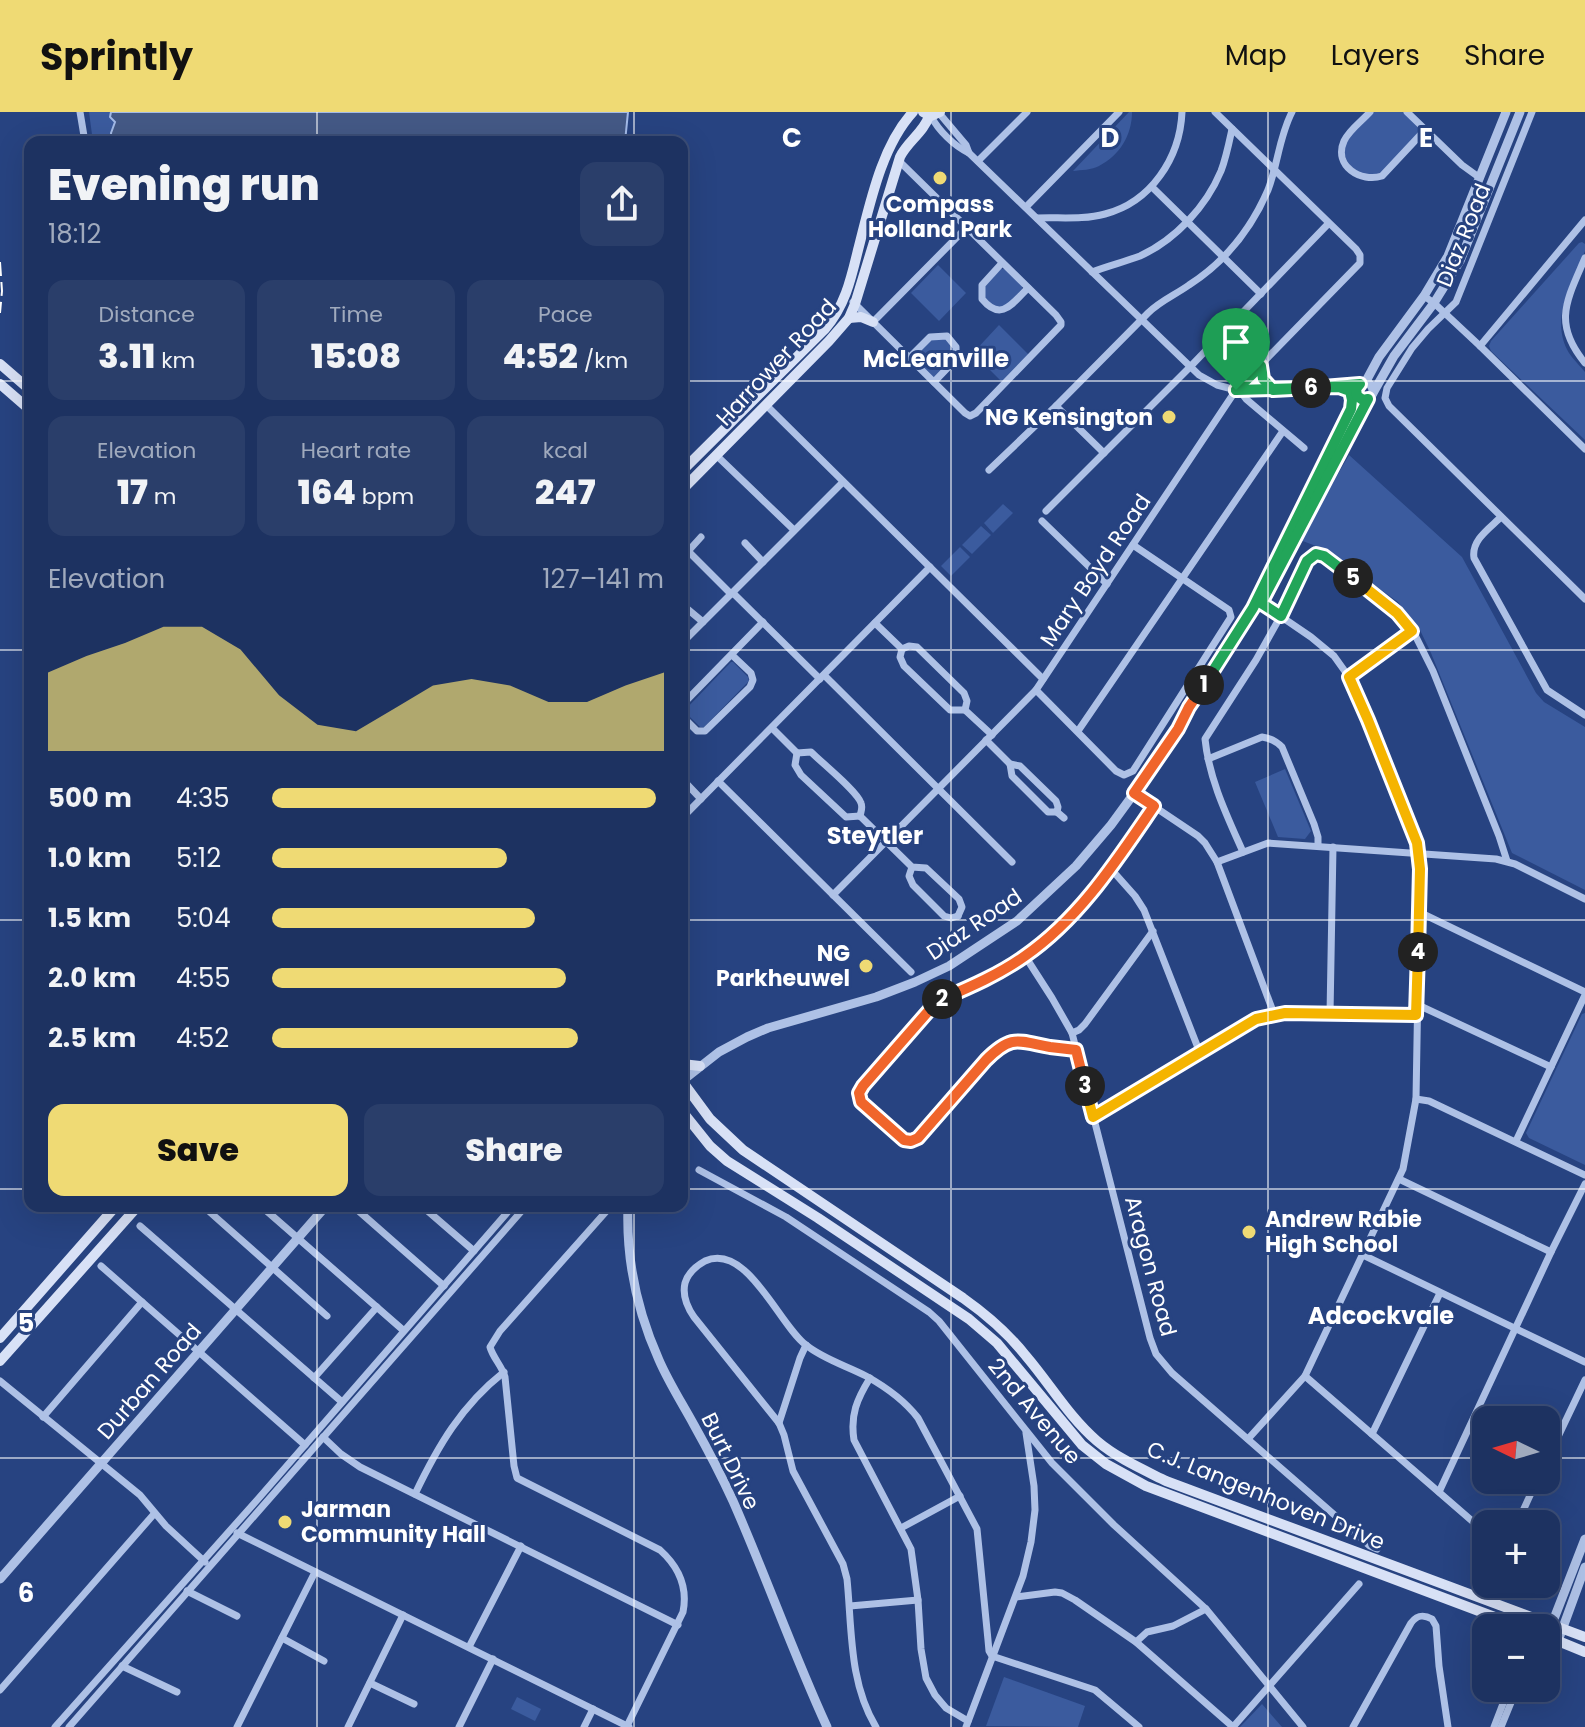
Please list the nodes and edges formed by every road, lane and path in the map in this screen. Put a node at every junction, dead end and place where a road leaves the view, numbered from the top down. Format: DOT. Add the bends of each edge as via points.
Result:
graph roads {
  1 [pos="80,112"];
  2 [pos="913,112"];
  3 [pos="1027,112"];
  4 [pos="1119,112"];
  5 [pos="1182,112"];
  6 [pos="1215,112"];
  7 [pos="1292,112"];
  8 [pos="1370,112"];
  9 [pos="1407,112"];
  10 [pos="1506,112"];
  11 [pos="1520,112"];
  12 [pos="1532,112"];
  13 [pos="932,114"];
  14 [pos="1232,129"];
  15 [pos="1425,130"];
  16 [pos="84,136"];
  17 [pos="899,161"];
  18 [pos="978,161"];
  19 [pos="1275,169"];
  20 [pos="1480,178"];
  21 [pos="1152,187"];
  22 [pos="1026,207"];
  23 [pos="1037,218"];
  24 [pos="1187,222"];
  25 [pos="1584,223"];
  26 [pos="1328,224"];
  27 [pos="966,228"];
  28 [pos="1224,257"];
  29 [pos="1585,258"];
  30 [pos="1002,263"];
  31 [pos="1092,272"];
  32 [pos="1028,288"];
  33 [pos="846,294"];
  34 [pos="1261,294"];
  35 [pos="1424,296"];
  36 [pos="1434,303"];
  37 [pos="855,304"];
  38 [pos="1444,312"];
  39 [pos="849,318"];
  40 [pos="1141,319"];
  41 [pos="873,322"];
  42 [pos="1480,346"];
  43 [pos="909,358"];
  44 [pos="1585,363"];
  45 [pos="0,364"];
  46 [pos="1261,366"];
  47 [pos="1189,368"];
  48 [pos="934,382"];
  49 [pos="0,384"];
  50 [pos="24,385"];
  51 [pos="1238,390"];
  52 [pos="1273,390"];
  53 [pos="1358,390"];
  54 [pos="1371,396"];
  55 [pos="750,404"];
  56 [pos="24,405"];
  57 [pos="1056,406"];
  58 [pos="762,409"];
  59 [pos="1283,431"];
  60 [pos="1304,448"];
  61 [pos="1585,449"];
  62 [pos="1104,453"];
  63 [pos="716,455"];
  64 [pos="688,464"];
  65 [pos="989,470"];
  66 [pos="688,474"];
  67 [pos="693,479"];
  68 [pos="843,482"];
  69 [pos="688,484"];
  70 [pos="1046,511"];
  71 [pos="1501,517"];
  72 [pos="1042,521"];
  73 [pos="794,530"];
  74 [pos="701,537"];
  75 [pos="745,543"];
  76 [pos="1133,545"];
  77 [pos="688,551"];
  78 [pos="688,557"];
  79 [pos="763,562"];
  80 [pos="930,567"];
  81 [pos="1182,579"];
  82 [pos="1107,584"];
  83 [pos="732,594"];
  84 [pos="1585,599"];
  85 [pos="1259,601"];
  86 [pos="688,610"];
  87 [pos="1281,616"];
  88 [pos="703,622"];
  89 [pos="763,622"];
  90 [pos="875,623"];
  91 [pos="1412,631"];
  92 [pos="688,637"];
  93 [pos="902,649"];
  94 [pos="732,655"];
  95 [pos="822,677"];
  96 [pos="1349,677"];
  97 [pos="1043,679"];
  98 [pos="1036,690"];
  99 [pos="688,699"];
  100 [pos="965,710"];
  101 [pos="1585,715"];
  102 [pos="688,722"];
  103 [pos="772,728"];
  104 [pos="1078,731"];
  105 [pos="989,738"];
  106 [pos="797,753"];
  107 [pos="1208,759"];
  108 [pos="1010,764"];
  109 [pos="718,781"];
  110 [pos="688,785"];
  111 [pos="938,789"];
  112 [pos="1134,793"];
  113 [pos="701,799"];
  114 [pos="1154,806"];
  115 [pos="688,812"];
  116 [pos="1057,812"];
  117 [pos="860,816"];
  118 [pos="1064,818"];
  119 [pos="886,842"];
  120 [pos="1318,846"];
  121 [pos="1333,847"];
  122 [pos="1243,852"];
  123 [pos="1419,853"];
  124 [pos="1507,861"];
  125 [pos="1012,862"];
  126 [pos="1217,862"];
  127 [pos="912,867"];
  128 [pos="1111,869"];
  129 [pos="833,895"];
  130 [pos="1585,899"];
  131 [pos="1419,912"];
  132 [pos="1153,931"];
  133 [pos="1025,956"];
  134 [pos="911,972"];
  135 [pos="1585,993"];
  136 [pos="1416,1004"];
  137 [pos="1274,1014"];
  138 [pos="1330,1014"];
  139 [pos="1416,1015"];
  140 [pos="1072,1033"];
  141 [pos="1076,1050"];
  142 [pos="1200,1053"];
  143 [pos="688,1065"];
  144 [pos="700,1066"];
  145 [pos="1551,1067"];
  146 [pos="688,1076"];
  147 [pos="688,1089"];
  148 [pos="1416,1099"];
  149 [pos="1093,1117"];
  150 [pos="688,1121"];
  151 [pos="1516,1141"];
  152 [pos="699,1170"];
  153 [pos="1585,1175"];
  154 [pos="1399,1179"];
  155 [pos="1585,1184"];
  156 [pos="111,1212"];
  157 [pos="133,1212"];
  158 [pos="210,1212"];
  159 [pos="268,1212"];
  160 [pos="321,1212"];
  161 [pos="360,1212"];
  162 [pos="429,1212"];
  163 [pos="505,1212"];
  164 [pos="521,1212"];
  165 [pos="606,1212"];
  166 [pos="628,1212"];
  167 [pos="140,1226"];
  168 [pos="298,1238"];
  169 [pos="474,1251"];
  170 [pos="1551,1252"];
  171 [pos="1363,1255"];
  172 [pos="101,1266"];
  173 [pos="273,1268"];
  174 [pos="444,1286"];
  175 [pos="1440,1293"];
  176 [pos="142,1302"];
  177 [pos="377,1307"];
  178 [pos="236,1309"];
  179 [pos="327,1316"];
  180 [pos="1516,1328"];
  181 [pos="403,1330"];
  182 [pos="0,1338"];
  183 [pos="806,1345"];
  184 [pos="199,1351"];
  185 [pos="0,1361"];
  186 [pos="1585,1362"];
  187 [pos="504,1372"];
  188 [pos="1305,1376"];
  189 [pos="314,1378"];
  190 [pos="870,1378"];
  191 [pos="1585,1380"];
  192 [pos="0,1381"];
  193 [pos="342,1402"];
  194 [pos="43,1417"];
  195 [pos="779,1423"];
  196 [pos="1026,1431"];
  197 [pos="1560,1433"];
  198 [pos="1372,1434"];
  199 [pos="323,1437"];
  200 [pos="1248,1439"];
  201 [pos="305,1445"];
  202 [pos="101,1464"];
  203 [pos="1439,1492"];
  204 [pos="415,1494"];
  205 [pos="960,1496"];
  206 [pos="154,1514"];
  207 [pos="1472,1521"];
  208 [pos="901,1528"];
  209 [pos="234,1532"];
  210 [pos="1585,1539"];
  211 [pos="521,1546"];
  212 [pos="1377,1549"];
  213 [pos="206,1563"];
  214 [pos="1585,1567"];
  215 [pos="315,1572"];
  216 [pos="0,1579"];
  217 [pos="1359,1584"];
  218 [pos="187,1591"];
  219 [pos="1016,1597"];
  220 [pos="918,1600"];
  221 [pos="850,1606"];
  222 [pos="1206,1609"];
  223 [pos="1487,1614"];
  224 [pos="1502,1614"];
  225 [pos="1559,1614"];
  226 [pos="403,1615"];
  227 [pos="237,1616"];
  228 [pos="1560,1618"];
  229 [pos="678,1625"];
  230 [pos="1560,1635"];
  231 [pos="1585,1637"];
  232 [pos="282,1638"];
  233 [pos="1560,1638"];
  234 [pos="1136,1642"];
  235 [pos="469,1647"];
  236 [pos="1585,1652"];
  237 [pos="992,1656"];
  238 [pos="493,1659"];
  239 [pos="324,1661"];
  240 [pos="122,1666"];
  241 [pos="370,1683"];
  242 [pos="1269,1686"];
  243 [pos="0,1690"];
  244 [pos="177,1692"];
  245 [pos="1504,1702"];
  246 [pos="1511,1702"];
  247 [pos="414,1704"];
  248 [pos="593,1709"];
  249 [pos="967,1724"];
  250 [pos="72,1726"];
  251 [pos="240,1726"];
  252 [pos="55,1727"];
  253 [pos="348,1727"];
  254 [pos="459,1727"];
  255 [pos="584,1727"];
  256 [pos="628,1727"];
  257 [pos="827,1727"];
  258 [pos="876,1727"];
  259 [pos="1139,1727"];
  260 [pos="1233,1727"];
  261 [pos="1303,1727"];
  262 [pos="1353,1727"];
  263 [pos="1448,1727"];
  264 [pos="1494,1727"];
  265 [pos="1501,1727"];
  1 -- 16 [label="street"];
  2 -- 33 [label="main road, Harrower Road" via="886,155"];
  3 -- 18 [label="street"];
  4 -- 22 [label="street"];
  5 -- 21 [label="street" via="1175,150"];
  6 -- 14 [label="street"];
  7 -- 19 [label="street"];
  8 -- 15 [label="street" via="1343,143 1345,163 1360,177 1382,176"];
  9 -- 15 [label="street"];
  10 -- 20 [label="street, Diaz Road"];
  11 -- 36 [label="street, Diaz Road" via="1467,246"];
  12 -- 38 [label="street, Diaz Road" via="1456,302"];
  13 -- 17 [label="main road, Harrower Road"];
  13 -- 18 [label="street"];
  14 -- 19 [label="street"];
  14 -- 24 [label="street" via="1221,171"];
  15 -- 20 [label="street"];
  17 -- 27 [label="street"];
  17 -- 37 [label="main road, Harrower Road"];
  18 -- 22 [label="street"];
  19 -- 26 [label="street"];
  19 -- 28 [label="street" via="1256,214"];
  20 -- 35 [label="street, Diaz Road" via="1448,256"];
  21 -- 23 [label="street" via="1106,214"];
  21 -- 24 [label="street"];
  22 -- 23 [label="street"];
  23 -- 31 [label="street"];
  24 -- 28 [label="street"];
  24 -- 31 [label="street" via="1150,251"];
  25 -- 42 [label="street"];
  26 -- 34 [label="street"];
  26 -- 46 [label="street, Mary Boyd Road" via="1356,249 1358,265"];
  27 -- 30 [label="street"];
  27 -- 41 [label="street"];
  28 -- 34 [label="street"];
  28 -- 40 [label="street"];
  29 -- 44 [label="street" via="1565,317 1570,341"];
  30 -- 32 [label="street"];
  30 -- 32 [label="street" via="982,284 982,299 989,308 1007,309"];
  31 -- 40 [label="street"];
  32 -- 48 [label="street" via="1061,322 1059,329 973,415"];
  33 -- 37 [label="street"];
  33 -- 55 [label="main road, Harrower Road" via="831,322"];
  34 -- 47 [label="street"];
  35 -- 36 [label="street"];
  35 -- 53 [label="street, Diaz Road"];
  36 -- 38 [label="street"];
  36 -- 54 [label="street, Diaz Road"];
  37 -- 39 [label="main road, Harrower Road"];
  37 -- 41 [label="street"];
  38 -- 42 [label="street"];
  38 -- 71 [label="street, Diaz Road" via="1412,348 1385,398"];
  39 -- 41 [label="main road"];
  39 -- 58 [label="main road, Harrower Road"];
  40 -- 47 [label="street"];
  40 -- 57 [label="street"];
  41 -- 43 [label="street"];
  42 -- 61 [label="street"];
  43 -- 48 [label="street"];
  43 -- 48 [label="street" via="930,337 947,336 956,347 956,359"];
  45 -- 50 [label="main road"];
  46 -- 51 [label="street, Mary Boyd Road"];
  46 -- 52 [label="street" via="1263,379"];
  47 -- 51 [label="street" via="1207,381"];
  47 -- 62 [label="street"];
  49 -- 56 [label="main road"];
  51 -- 52 [label="street"];
  51 -- 59 [label="street"];
  51 -- 76 [label="street, Mary Boyd Road"];
  52 -- 53 [label="street"];
  53 -- 54 [label="street" via="1363,400"];
  53 -- 54 [label="street" via="1370,385"];
  53 -- 85 [label="street, Diaz Road"];
  54 -- 85 [label="street, Diaz Road"];
  55 -- 58 [label="main road"];
  55 -- 64 [label="main road, Harrower Road"];
  57 -- 62 [label="street"];
  57 -- 65 [label="street"];
  58 -- 63 [label="main road, Harrower Road"];
  58 -- 68 [label="street"];
  59 -- 60 [label="street"];
  59 -- 81 [label="street"];
  62 -- 70 [label="street"];
  63 -- 67 [label="main road, Harrower Road"];
  63 -- 73 [label="street"];
  66 -- 67 [label="street"];
  67 -- 69 [label="main road, Harrower Road"];
  68 -- 73 [label="street"];
  68 -- 80 [label="street"];
  71 -- 84 [label="street"];
  71 -- 101 [label="street" via="1476,543 1474,558 1547,690"];
  72 -- 82 [label="street"];
  73 -- 79 [label="street"];
  74 -- 77 [label="street"];
  75 -- 79 [label="street"];
  76 -- 81 [label="street"];
  76 -- 82 [label="street, Mary Boyd Road"];
  78 -- 83 [label="street"];
  79 -- 83 [label="street"];
  80 -- 90 [label="street"];
  80 -- 97 [label="street"];
  81 -- 104 [label="street"];
  81 -- 104 [label="street" via="1231,617 1133,771 1116,771"];
  82 -- 97 [label="street, Mary Boyd Road"];
  83 -- 88 [label="street"];
  83 -- 89 [label="street"];
  85 -- 87 [label="street"];
  85 -- 112 [label="street, Diaz Road" via="1192,713"];
  86 -- 88 [label="street"];
  87 -- 91 [label="street" via="1307,561 1316,554 1397,613"];
  87 -- 96 [label="street" via="1334,656"];
  87 -- 107 [label="street" via="1206,736"];
  88 -- 92 [label="street"];
  89 -- 94 [label="street"];
  89 -- 95 [label="street"];
  90 -- 93 [label="street"];
  90 -- 95 [label="street"];
  91 -- 96 [label="street"];
  91 -- 124 [label="street" via="1433,671"];
  93 -- 100 [label="street" via="904,666 945,706"];
  93 -- 100 [label="street" via="917,647 964,693"];
  94 -- 99 [label="street"];
  94 -- 102 [label="street" via="751,673 750,687 705,731"];
  95 -- 103 [label="street"];
  95 -- 111 [label="street"];
  96 -- 123 [label="street"];
  97 -- 98 [label="street, Mary Boyd Road"];
  98 -- 104 [label="street"];
  98 -- 105 [label="street, Mary Boyd Road"];
  100 -- 105 [label="street"];
  103 -- 106 [label="street"];
  103 -- 109 [label="street"];
  105 -- 108 [label="street"];
  105 -- 111 [label="street, Mary Boyd Road"];
  106 -- 117 [label="street" via="811,752 848,787 860,800"];
  106 -- 117 [label="street" via="795,765 801,775 846,817"];
  107 -- 120 [label="street" via="1262,737 1278,743 1314,824"];
  107 -- 122 [label="street"];
  108 -- 116 [label="street" via="1020,766 1056,801"];
  108 -- 116 [label="street" via="1012,776 1048,812"];
  109 -- 113 [label="street"];
  109 -- 129 [label="street"];
  110 -- 113 [label="street"];
  111 -- 119 [label="street, Mary Boyd Road"];
  111 -- 125 [label="street"];
  112 -- 114 [label="street"];
  112 -- 144 [label="street, Diaz Road" via="1056,886 972,952 867,1000 768,1028"];
  113 -- 115 [label="street"];
  114 -- 126 [label="street" via="1198,836"];
  114 -- 128 [label="street"];
  116 -- 118 [label="street"];
  117 -- 119 [label="street"];
  119 -- 127 [label="street"];
  119 -- 129 [label="street, Mary Boyd Road"];
  120 -- 121 [label="street"];
  120 -- 122 [label="street" via="1268,843"];
  121 -- 123 [label="street"];
  121 -- 138 [label="street"];
  122 -- 126 [label="street"];
  123 -- 124 [label="street"];
  123 -- 131 [label="street"];
  124 -- 130 [label="street"];
  126 -- 137 [label="street"];
  127 -- 127 [label="street" via="913,885 944,916 960,918 959,899 926,868"];
  128 -- 132 [label="street" via="1141,903"];
  128 -- 133 [label="street" via="1072,915"];
  129 -- 134 [label="street"];
  131 -- 135 [label="street"];
  131 -- 136 [label="street"];
  132 -- 140 [label="street" via="1085,1024"];
  132 -- 142 [label="street"];
  133 -- 140 [label="street, Aragon Road"];
  133 -- 141 [label="street" via="932,1007 863,1086 861,1102 911,1141 1003,1045 1028,1041"];
  135 -- 145 [label="street"];
  136 -- 139 [label="street"];
  136 -- 145 [label="street"];
  137 -- 138 [label="street"];
  137 -- 142 [label="street" via="1248,1023"];
  138 -- 139 [label="street"];
  139 -- 148 [label="street"];
  140 -- 141 [label="street, Aragon Road"];
  141 -- 149 [label="street, Aragon Road"];
  142 -- 149 [label="street"];
  143 -- 144 [label="main road"];
  144 -- 146 [label="street, Diaz Road"];
  145 -- 151 [label="street"];
  147 -- 224 [label="main road, C.J. Langenhoven Drive" via="730,1140 996,1323 1080,1424 1113,1453 1166,1481"];
  148 -- 151 [label="street"];
  148 -- 154 [label="street"];
  149 -- 200 [label="street, Aragon Road" via="1154,1349 1172,1373"];
  150 -- 223 [label="main road, C.J. Langenhoven Drive" via="736,1167 969,1319 997,1343 1076,1439 1127,1477"];
  151 -- 153 [label="street"];
  152 -- 196 [label="street, 2nd Avenue" via="786,1217 929,1312"];
  154 -- 170 [label="street"];
  154 -- 171 [label="street"];
  155 -- 170 [label="street"];
  156 -- 182 [label="main road"];
  157 -- 185 [label="main road"];
  158 -- 173 [label="street"];
  159 -- 168 [label="street"];
  160 -- 168 [label="street, Durban Road"];
  161 -- 174 [label="street"];
  162 -- 169 [label="street"];
  163 -- 169 [label="street"];
  164 -- 199 [label="street"];
  165 -- 187 [label="street" via="494,1338 490,1351"];
  166 -- 257 [label="street, Burt Drive" via="630,1267 651,1342 733,1501"];
  167 -- 178 [label="street"];
  168 -- 173 [label="street, Durban Road"];
  168 -- 177 [label="street"];
  169 -- 174 [label="street"];
  170 -- 180 [label="street"];
  171 -- 175 [label="street"];
  171 -- 188 [label="street"];
  172 -- 176 [label="street"];
  173 -- 178 [label="street, Durban Road"];
  173 -- 179 [label="street"];
  174 -- 181 [label="street"];
  175 -- 180 [label="street"];
  175 -- 198 [label="street"];
  176 -- 184 [label="street"];
  176 -- 194 [label="street"];
  177 -- 181 [label="street"];
  177 -- 189 [label="street"];
  178 -- 184 [label="street, Durban Road"];
  178 -- 189 [label="street"];
  180 -- 186 [label="street"];
  180 -- 203 [label="street"];
  181 -- 193 [label="street"];
  183 -- 190 [label="street"];
  183 -- 195 [label="street"];
  183 -- 195 [label="street" via="737,1264 716,1258 702,1262 689,1275 684,1294 689,1310"];
  184 -- 201 [label="street"];
  184 -- 202 [label="street, Durban Road"];
  187 -- 204 [label="street" via="451,1428"];
  187 -- 229 [label="street" via="517,1478 666,1555 684,1588"];
  188 -- 198 [label="street"];
  188 -- 200 [label="street"];
  189 -- 193 [label="street"];
  190 -- 205 [label="street" via="915,1414"];
  190 -- 208 [label="street" via="854,1407 854,1440"];
  191 -- 197 [label="street"];
  192 -- 194 [label="street"];
  193 -- 201 [label="street"];
  194 -- 202 [label="street"];
  195 -- 221 [label="street" via="793,1471 843,1564"];
  196 -- 219 [label="street" via="1035,1510"];
  196 -- 222 [label="street, 2nd Avenue" via="1114,1525"];
  198 -- 203 [label="street"];
  199 -- 204 [label="street" via="354,1464"];
  199 -- 209 [label="street"];
  200 -- 212 [label="street, Aragon Road"];
  201 -- 209 [label="street"];
  202 -- 206 [label="street" via="140,1495"];
  202 -- 216 [label="street, Durban Road"];
  203 -- 207 [label="street"];
  204 -- 211 [label="street"];
  205 -- 208 [label="street"];
  205 -- 237 [label="street" via="979,1533"];
  206 -- 213 [label="street"];
  206 -- 243 [label="street"];
  208 -- 220 [label="street" via="911,1549"];
  209 -- 213 [label="street"];
  209 -- 215 [label="street"];
  210 -- 225 [label="street"];
  211 -- 229 [label="street"];
  211 -- 235 [label="street"];
  213 -- 218 [label="street"];
  213 -- 252 [label="street"];
  214 -- 228 [label="street"];
  215 -- 226 [label="street"];
  215 -- 232 [label="street"];
  217 -- 242 [label="street"];
  218 -- 227 [label="street"];
  218 -- 240 [label="street"];
  219 -- 234 [label="street" via="1062,1593"];
  219 -- 237 [label="street"];
  220 -- 221 [label="street"];
  220 -- 249 [label="street" via="926,1678 946,1708"];
  221 -- 258 [label="street" via="859,1690"];
  222 -- 234 [label="street" via="1147,1632"];
  222 -- 242 [label="street, 2nd Avenue"];
  226 -- 235 [label="street"];
  226 -- 241 [label="street"];
  229 -- 256 [label="street"];
  230 -- 231 [label="main road, C.J. Langenhoven Drive"];
  232 -- 239 [label="street"];
  232 -- 251 [label="street"];
  233 -- 236 [label="main road, C.J. Langenhoven Drive"];
  234 -- 260 [label="street"];
  235 -- 238 [label="street"];
  237 -- 249 [label="street"];
  237 -- 259 [label="street" via="1095,1690"];
  238 -- 248 [label="street"];
  238 -- 254 [label="street"];
  240 -- 244 [label="street"];
  240 -- 250 [label="street"];
  241 -- 247 [label="street"];
  241 -- 253 [label="street"];
  242 -- 260 [label="street"];
  242 -- 261 [label="street, 2nd Avenue"];
  245 -- 264 [label="street"];
  246 -- 265 [label="street"];
  248 -- 255 [label="street"];
  248 -- 256 [label="street"];
  262 -- 263 [label="street" via="1419,1616 1429,1617 1436,1626"];
}
